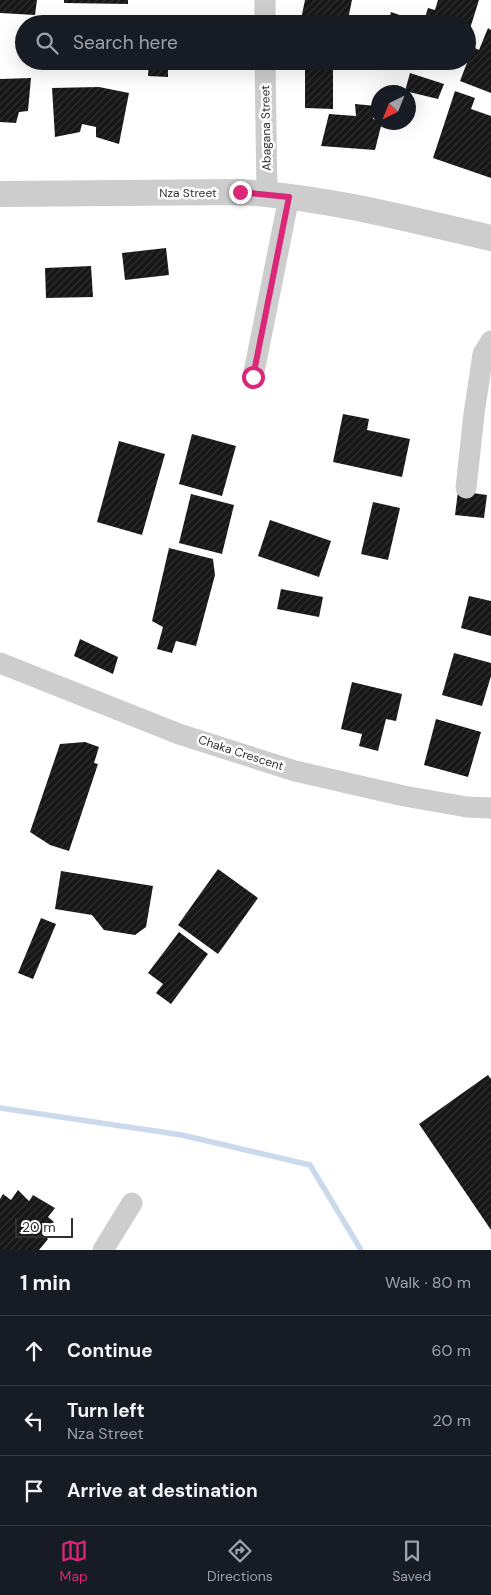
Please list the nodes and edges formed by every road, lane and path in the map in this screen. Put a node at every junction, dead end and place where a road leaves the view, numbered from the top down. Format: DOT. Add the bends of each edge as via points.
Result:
graph roads {
  1 [pos="265,0"];
  2 [pos="265,15"];
  3 [pos="266,70"];
  4 [pos="0,194"];
  5 [pos="278,195"];
  6 [pos="491,238"];
  7 [pos="491,341"];
  8 [pos="253,377"];
  9 [pos="466,488"];
  10 [pos="0,663"];
  11 [pos="491,808"];
  12 [pos="132,1203"];
  13 [pos="103,1250"];
  1 -- 2 [label="street"];
  3 -- 5 [label="street, Abagana Street"];
  4 -- 5 [label="street, Nza Street" via="240,192"];
  5 -- 6 [label="street, Nza Street" via="356,207"];
  5 -- 8 [label="street, Abagana Street"];
  7 -- 9 [label="street" via="484,354"];
  10 -- 11 [label="street, Chaka Crescent" via="180,734 295,771 404,796"];
  12 -- 13 [label="street"];
}
